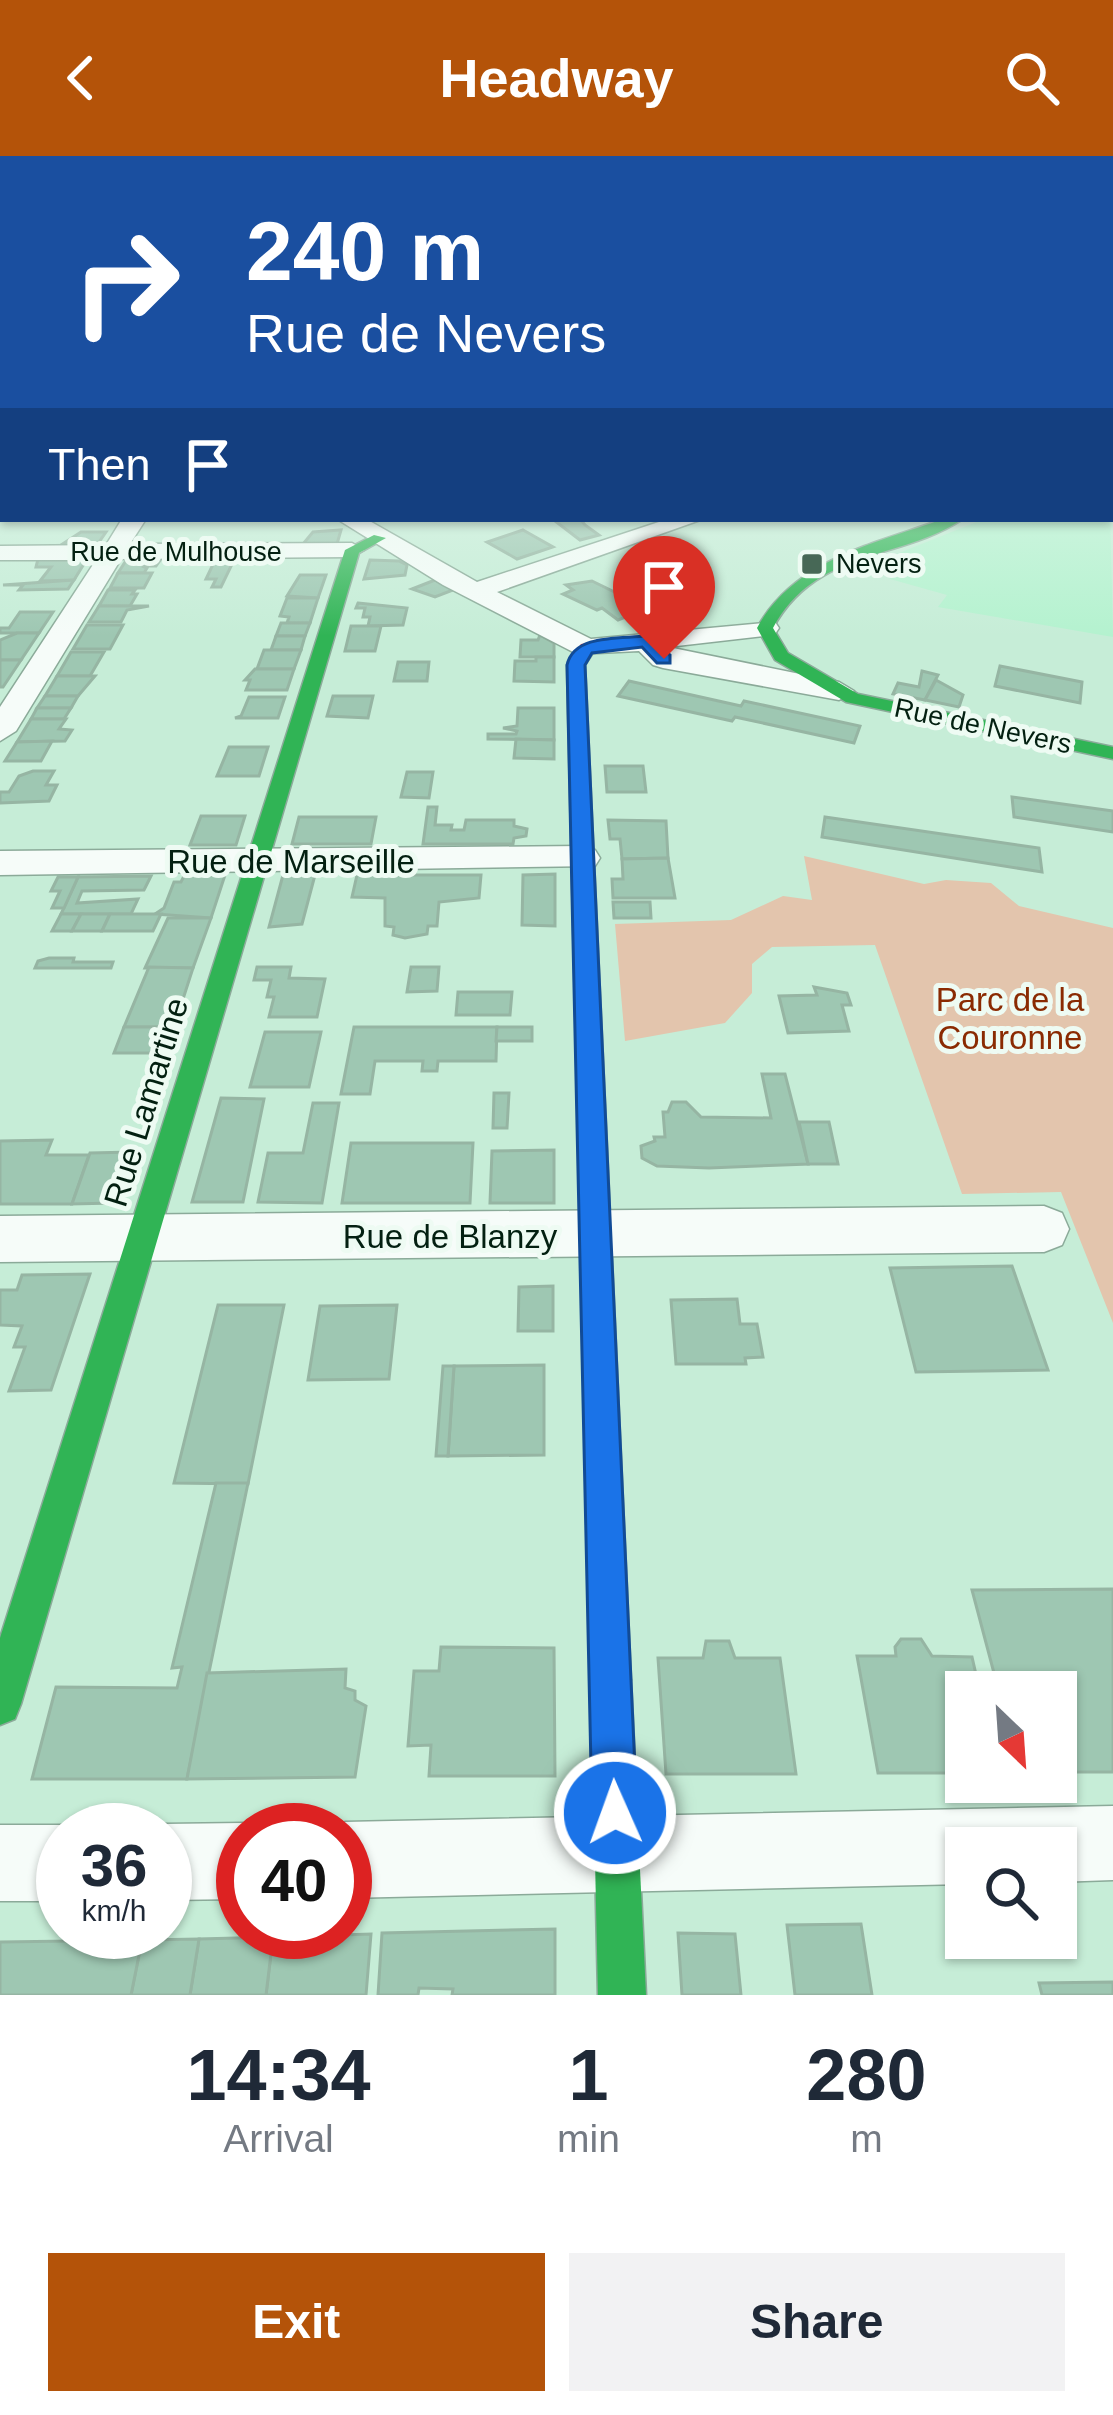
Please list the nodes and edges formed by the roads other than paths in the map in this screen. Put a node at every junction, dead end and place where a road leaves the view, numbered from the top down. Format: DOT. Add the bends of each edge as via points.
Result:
graph roads {
  1 [pos="132,522"];
  2 [pos="354,522"];
  3 [pos="682,522"];
  4 [pos="948,522"];
  5 [pos="379,538"];
  6 [pos="352,550"];
  7 [pos="115,552"];
  8 [pos="0,553"];
  9 [pos="476,591"];
  10 [pos="766,628"];
  11 [pos="646,641"];
  12 [pos="587,648"];
  13 [pos="846,694"];
  14 [pos="0,731"];
  15 [pos="1113,754"];
  16 [pos="582,858"];
  17 [pos="257,861"];
  18 [pos="0,863"];
  19 [pos="1044,1229"];
  20 [pos="594,1235"];
  21 [pos="142,1237"];
  22 [pos="0,1239"];
  23 [pos="0,1704"];
  24 [pos="1113,1843"];
  25 [pos="616,1856"];
  26 [pos="372,1859"];
  27 [pos="0,1863"];
  28 [pos="36,1863"];
  29 [pos="622,1995"];
  1 -- 7 [label="street"];
  2 -- 5 [label="street"];
  3 -- 9 [label="street"];
  4 -- 10 [label="street" via="800,580 773,605"];
  5 -- 6 [label="street"];
  5 -- 9 [label="street"];
  6 -- 7 [label="street, Rue de Mulhouse"];
  6 -- 17 [label="street, Rue Lamartine"];
  7 -- 8 [label="street, Rue de Mulhouse"];
  7 -- 14 [label="street"];
  9 -- 12 [label="street"];
  10 -- 11 [label="street"];
  10 -- 13 [label="street" via="781,656"];
  11 -- 12 [label="street"];
  11 -- 13 [label="street, Rue de Nevers" via="664,659"];
  12 -- 16 [label="street" via="576,665"];
  13 -- 15 [label="street, Rue de Nevers"];
  16 -- 17 [label="street, Rue de Marseille"];
  16 -- 20 [label="street"];
  17 -- 18 [label="street, Rue de Marseille"];
  17 -- 21 [label="street, Rue Lamartine"];
  19 -- 20 [label="street, Rue de Blanzy"];
  20 -- 21 [label="street, Rue de Blanzy"];
  20 -- 25 [label="street"];
  21 -- 22 [label="street, Rue de Blanzy"];
  21 -- 23 [label="street, Rue Lamartine"];
  24 -- 25 [label="street"];
  25 -- 26 [label="street"];
  25 -- 29 [label="street"];
  27 -- 28 [label="street"];
}
